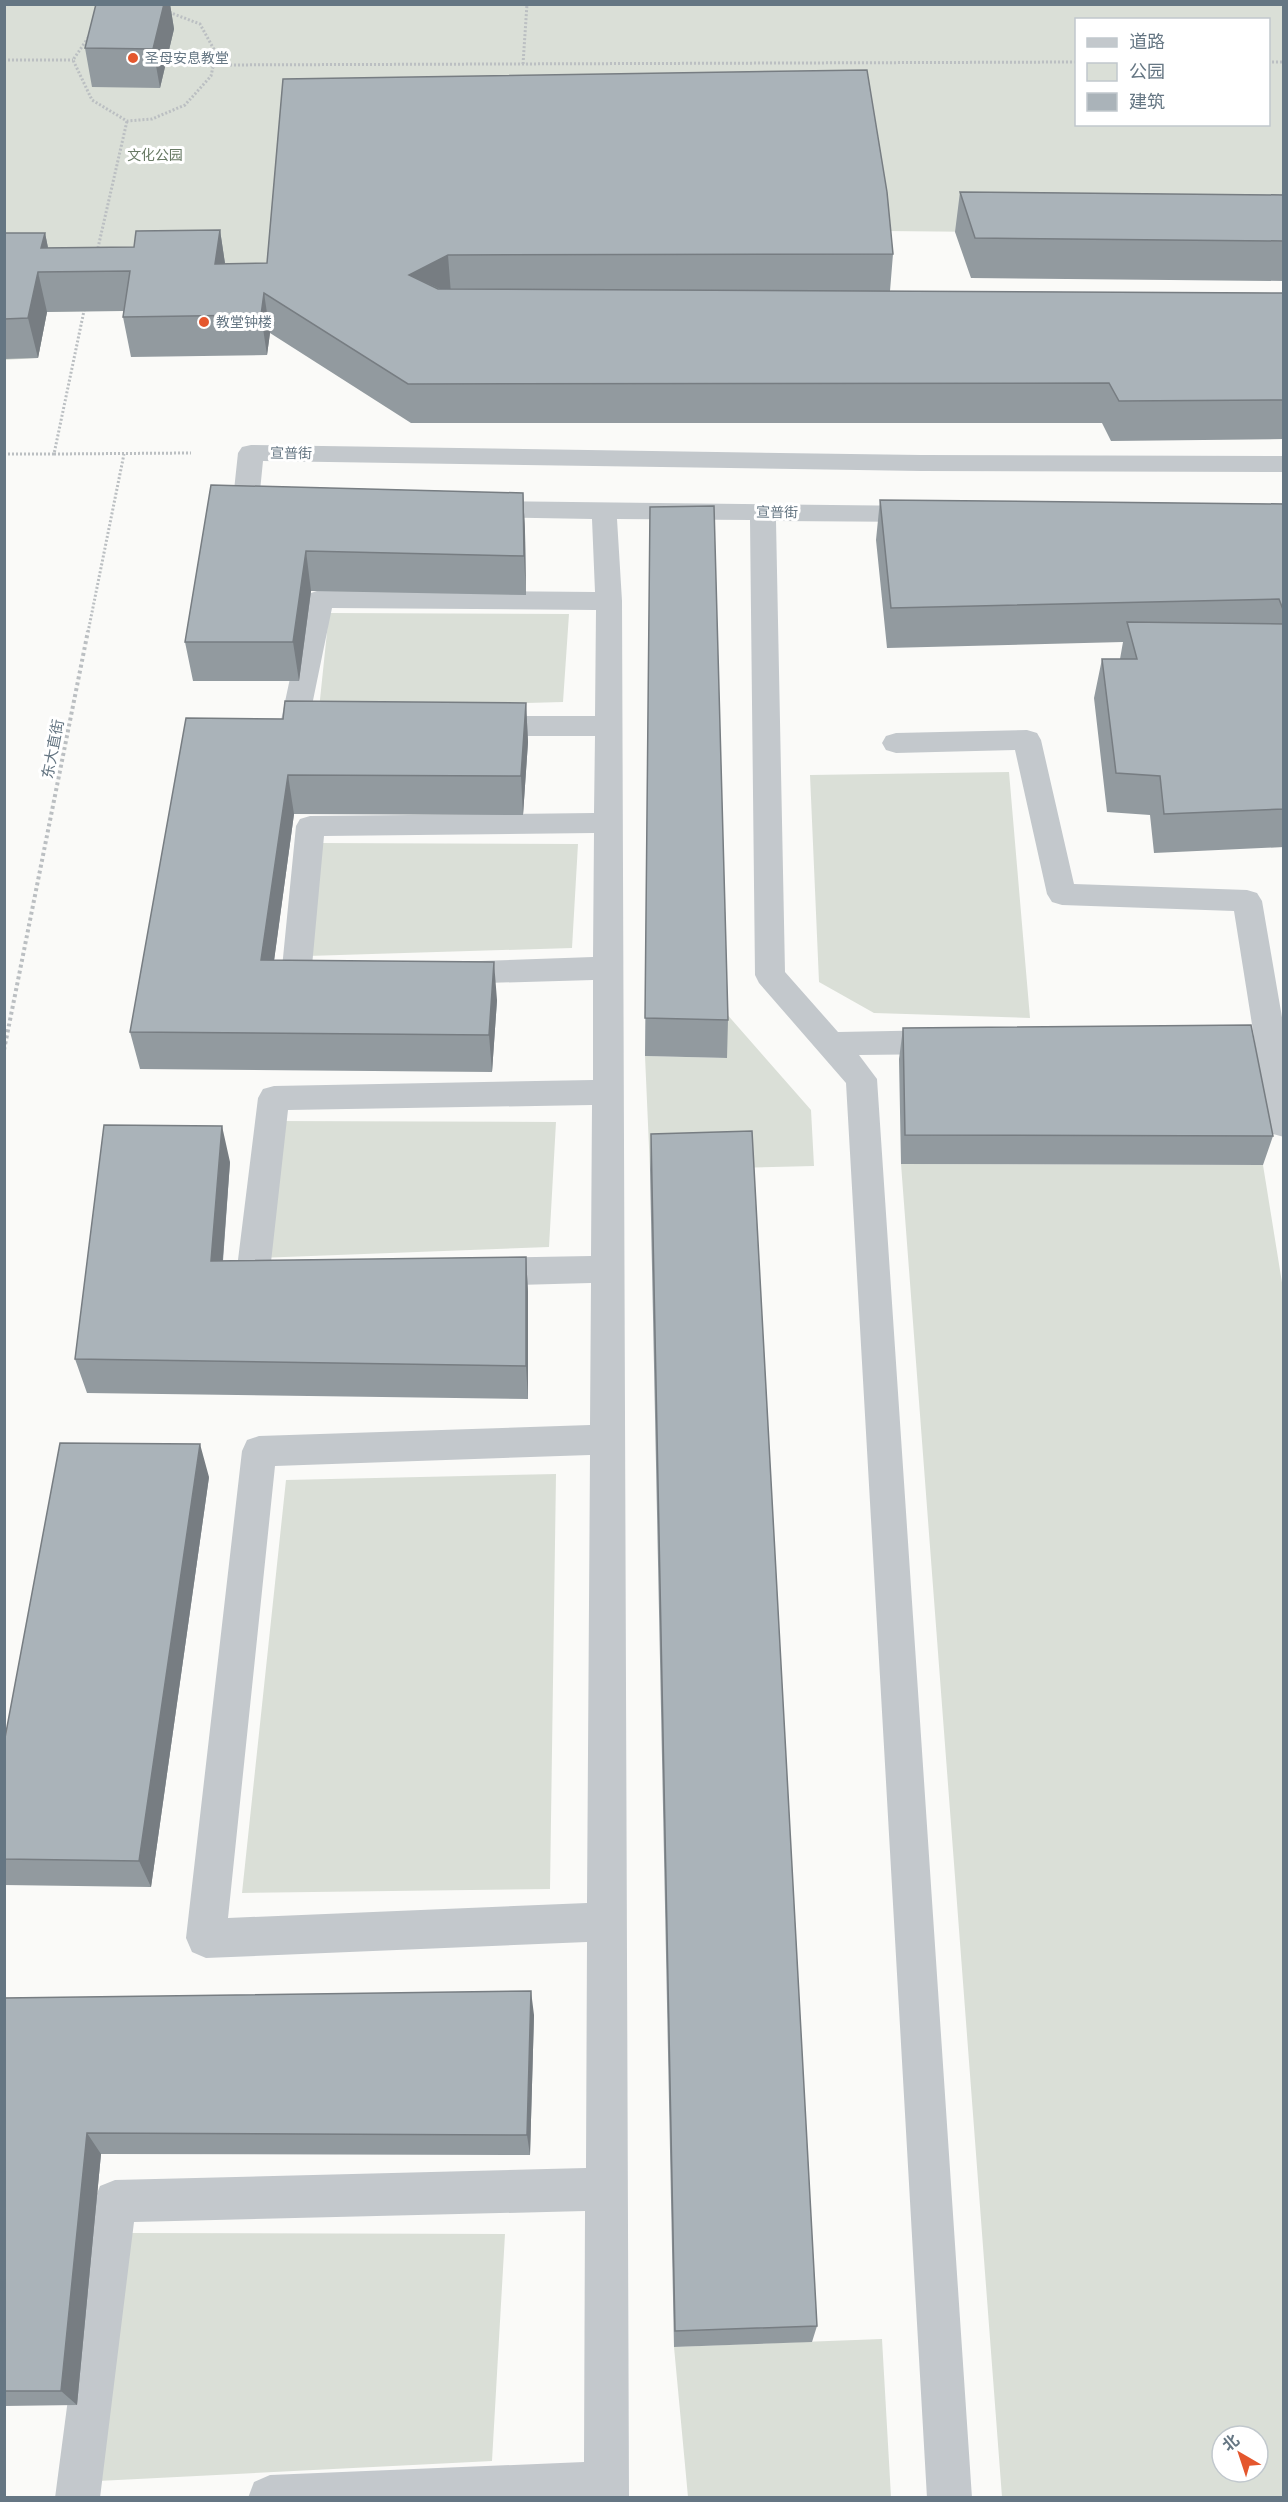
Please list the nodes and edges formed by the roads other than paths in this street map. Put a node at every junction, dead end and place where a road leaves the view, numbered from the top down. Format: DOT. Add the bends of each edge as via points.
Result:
graph roads {
  1 [pos="1284,464"];
  2 [pos="293,509"];
  3 [pos="448,509"];
  4 [pos="604,509"];
  5 [pos="763,512"];
  6 [pos="952,514"];
  7 [pos="609,602"];
  8 [pos="340,726"];
  9 [pos="457,726"];
  10 [pos="608,726"];
  11 [pos="896,743"];
  12 [pos="608,823"];
  13 [pos="608,968"];
  14 [pos="428,974"];
  15 [pos="356,976"];
  16 [pos="973,1041"];
  17 [pos="830,1044"];
  18 [pos="608,1092"];
  19 [pos="1284,1125"];
  20 [pos="608,1269"];
  21 [pos="454,1272"];
  22 [pos="312,1275"];
  23 [pos="607,1439"];
  24 [pos="606,1922"];
  25 [pos="605,2189"];
  26 [pos="606,2490"];
  27 [pos="77,2498"];
  28 [pos="270,2498"];
  29 [pos="950,2498"];
  1 -- 2 [label="street, 宣普街" via="251,453 245,509"];
  3 -- 4 [label="street, 宣普街"];
  4 -- 5 [label="street, 宣普街"];
  4 -- 7 [label="street"];
  5 -- 6 [label="street, 宣普街"];
  5 -- 17 [label="street" via="770,975"];
  7 -- 8 [label="street" via="320,599 294,725"];
  7 -- 10 [label="street"];
  9 -- 10 [label="street"];
  10 -- 12 [label="street"];
  11 -- 19 [label="street" via="1027,740 1062,894 1247,901 1257,1037"];
  12 -- 13 [label="street"];
  12 -- 15 [label="street" via="310,826 296,978"];
  13 -- 14 [label="street"];
  13 -- 18 [label="street"];
  16 -- 17 [label="street"];
  17 -- 29 [label="street" via="861,1079"];
  18 -- 20 [label="street"];
  18 -- 22 [label="street" via="274,1098 253,1275"];
  20 -- 21 [label="street"];
  20 -- 23 [label="street"];
  23 -- 24 [label="street"];
  23 -- 24 [label="street" via="259,1451 206,1938"];
  24 -- 25 [label="street"];
  25 -- 26 [label="street"];
  25 -- 27 [label="street" via="115,2200"];
  26 -- 28 [label="street"];
}
